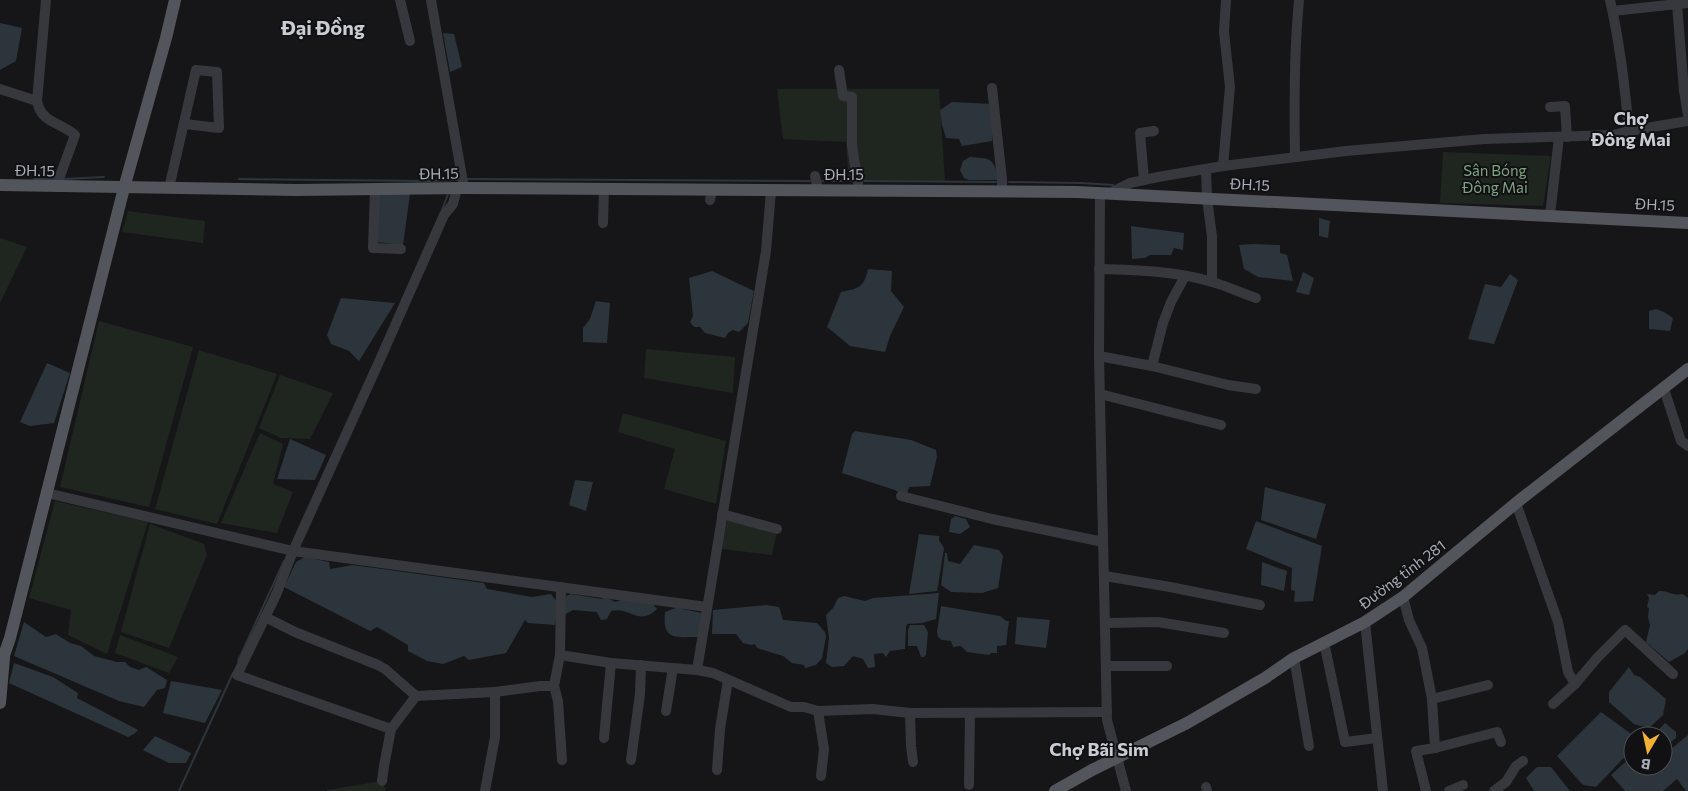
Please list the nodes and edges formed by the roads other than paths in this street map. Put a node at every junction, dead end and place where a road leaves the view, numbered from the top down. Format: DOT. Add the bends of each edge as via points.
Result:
graph roads {
  1 [pos="46,0"];
  2 [pos="175,0"];
  3 [pos="400,0"];
  4 [pos="431,0"];
  5 [pos="1226,0"];
  6 [pos="1299,0"];
  7 [pos="1610,0"];
  8 [pos="1688,3"];
  9 [pos="1677,4"];
  10 [pos="1613,11"];
  11 [pos="410,41"];
  12 [pos="839,70"];
  13 [pos="992,88"];
  14 [pos="0,89"];
  15 [pos="37,101"];
  16 [pos="1550,107"];
  17 [pos="1688,115"];
  18 [pos="1688,121"];
  19 [pos="184,124"];
  20 [pos="1154,131"];
  21 [pos="1628,131"];
  22 [pos="1563,137"];
  23 [pos="1295,158"];
  24 [pos="1223,166"];
  25 [pos="1206,170"];
  26 [pos="815,176"];
  27 [pos="1144,180"];
  28 [pos="0,185"];
  29 [pos="56,187"];
  30 [pos="124,188"];
  31 [pos="169,188"];
  32 [pos="460,188"];
  33 [pos="604,189"];
  34 [pos="375,190"];
  35 [pos="818,190"];
  36 [pos="859,190"];
  37 [pos="771,191"];
  38 [pos="1002,192"];
  39 [pos="1105,193"];
  40 [pos="1207,198"];
  41 [pos="1550,215"];
  42 [pos="603,223"];
  43 [pos="1688,223"];
  44 [pos="401,250"];
  45 [pos="1099,269"];
  46 [pos="1185,276"];
  47 [pos="1212,282"];
  48 [pos="1256,298"];
  49 [pos="1099,356"];
  50 [pos="1152,366"];
  51 [pos="1688,369"];
  52 [pos="1256,389"];
  53 [pos="1664,389"];
  54 [pos="1100,394"];
  55 [pos="1221,425"];
  56 [pos="1688,446"];
  57 [pos="46,493"];
  58 [pos="902,496"];
  59 [pos="1516,504"];
  60 [pos="722,514"];
  61 [pos="777,529"];
  62 [pos="1102,542"];
  63 [pos="292,551"];
  64 [pos="1105,576"];
  65 [pos="562,587"];
  66 [pos="1404,597"];
  67 [pos="1260,606"];
  68 [pos="707,607"];
  69 [pos="265,617"];
  70 [pos="1365,622"];
  71 [pos="1106,623"];
  72 [pos="1224,633"];
  73 [pos="1324,642"];
  74 [pos="560,655"];
  75 [pos="1294,658"];
  76 [pos="2,662"];
  77 [pos="611,662"];
  78 [pos="641,665"];
  79 [pos="1106,666"];
  80 [pos="1167,666"];
  81 [pos="673,668"];
  82 [pos="697,670"];
  83 [pos="1673,674"];
  84 [pos="728,680"];
  85 [pos="1575,684"];
  86 [pos="1488,685"];
  87 [pos="554,686"];
  88 [pos="494,692"];
  89 [pos="416,696"];
  90 [pos="1432,698"];
  91 [pos="0,703"];
  92 [pos="1553,704"];
  93 [pos="666,711"];
  94 [pos="818,711"];
  95 [pos="1107,712"];
  96 [pos="910,713"];
  97 [pos="970,714"];
  98 [pos="391,729"];
  99 [pos="604,738"];
  100 [pos="1377,738"];
  101 [pos="1501,742"];
  102 [pos="1309,746"];
  103 [pos="1435,748"];
  104 [pos="1116,757"];
  105 [pos="562,760"];
  106 [pos="631,760"];
  107 [pos="1523,761"];
  108 [pos="913,762"];
  109 [pos="717,770"];
  110 [pos="821,776"];
  111 [pos="382,781"];
  112 [pos="969,785"];
  113 [pos="1463,785"];
  114 [pos="485,791"];
  115 [pos="1055,791"];
  116 [pos="1126,791"];
  117 [pos="1383,791"];
  118 [pos="1426,791"];
  119 [pos="1449,791"];
  120 [pos="1494,791"];
  1 -- 15 [label="street"];
  2 -- 30 [label="main road"];
  3 -- 11 [label="street"];
  4 -- 32 [label="street"];
  5 -- 24 [label="street" via="1224,32 1230,87"];
  6 -- 23 [label="street" via="1294,91"];
  7 -- 10 [label="street"];
  8 -- 9 [label="street"];
  9 -- 10 [label="street"];
  9 -- 17 [label="street"];
  10 -- 21 [label="street" via="1625,84"];
  12 -- 36 [label="street" via="842,96 852,97 852,146"];
  13 -- 38 [label="street"];
  14 -- 15 [label="street"];
  15 -- 29 [label="street" via="44,116 76,134"];
  16 -- 22 [label="street" via="1565,106"];
  18 -- 21 [label="street" via="1671,121"];
  19 -- 19 [label="street" via="196,70 217,72 219,128"];
  19 -- 31 [label="street"];
  20 -- 27 [label="street" via="1140,132"];
  21 -- 22 [label="street" via="1613,135"];
  22 -- 23 [label="street" via="1484,139"];
  22 -- 41 [label="street"];
  23 -- 24 [label="street"];
  24 -- 25 [label="street"];
  25 -- 27 [label="street"];
  25 -- 40 [label="street"];
  26 -- 35 [label="street"];
  27 -- 39 [label="street"];
  28 -- 29 [label="main road, ĐH.15 / ĐH.15"];
  29 -- 30 [label="main road, ĐH.15 / ĐH.15"];
  30 -- 31 [label="main road, ĐH.15 / ĐH.15"];
  30 -- 57 [label="main road"];
  31 -- 34 [label="main road, ĐH.15 / ĐH.15" via="323,192"];
  32 -- 33 [label="main road, ĐH.15 / ĐH.15"];
  32 -- 34 [label="main road, ĐH.15 / ĐH.15" via="423,192"];
  32 -- 63 [label="street" via="444,215"];
  33 -- 37 [label="main road, ĐH.15 / ĐH.15" via="711,195"];
  33 -- 42 [label="street"];
  34 -- 44 [label="street" via="373,248"];
  35 -- 36 [label="main road, ĐH.15 / ĐH.15"];
  35 -- 37 [label="main road, ĐH.15 / ĐH.15"];
  36 -- 38 [label="main road, ĐH.15 / ĐH.15"];
  37 -- 60 [label="street" via="766,251"];
  38 -- 39 [label="main road, ĐH.15 / ĐH.15"];
  39 -- 40 [label="main road, ĐH.15 / ĐH.15"];
  39 -- 45 [label="street"];
  40 -- 41 [label="main road, ĐH.15 / ĐH.15"];
  40 -- 47 [label="street" via="1212,237"];
  41 -- 43 [label="main road, ĐH.15 / ĐH.15"];
  45 -- 46 [label="street"];
  45 -- 49 [label="street"];
  46 -- 47 [label="street"];
  46 -- 50 [label="street" via="1163,323"];
  47 -- 48 [label="street"];
  49 -- 50 [label="street"];
  49 -- 54 [label="street"];
  50 -- 52 [label="street"];
  51 -- 53 [label="main road, Đường tỉnh 281"];
  53 -- 56 [label="street" via="1681,441"];
  53 -- 59 [label="main road, Đường tỉnh 281"];
  54 -- 55 [label="street"];
  54 -- 62 [label="street" via="1106,506"];
  57 -- 63 [label="street"];
  57 -- 76 [label="main road"];
  58 -- 62 [label="street"];
  59 -- 66 [label="main road, Đường tỉnh 281"];
  59 -- 85 [label="street" via="1558,622 1568,672"];
  60 -- 61 [label="street"];
  60 -- 68 [label="street"];
  62 -- 64 [label="street"];
  63 -- 65 [label="street"];
  63 -- 69 [label="street"];
  64 -- 67 [label="street"];
  64 -- 71 [label="street"];
  65 -- 68 [label="street"];
  65 -- 74 [label="street"];
  66 -- 70 [label="main road, Đường tỉnh 281"];
  66 -- 90 [label="street" via="1409,620 1422,648"];
  68 -- 82 [label="street"];
  69 -- 89 [label="street" via="385,668"];
  69 -- 98 [label="street" via="237,676"];
  70 -- 73 [label="main road, Đường tỉnh 281"];
  70 -- 100 [label="street"];
  71 -- 72 [label="street" via="1158,622"];
  71 -- 79 [label="street"];
  73 -- 75 [label="main road, Đường tỉnh 281"];
  73 -- 100 [label="street" via="1345,742"];
  74 -- 77 [label="street"];
  74 -- 87 [label="street"];
  75 -- 102 [label="street"];
  75 -- 104 [label="main road, Đường tỉnh 281" via="1187,723"];
  76 -- 91 [label="main road"];
  77 -- 78 [label="street"];
  77 -- 99 [label="street"];
  78 -- 81 [label="street"];
  78 -- 106 [label="street"];
  79 -- 80 [label="street"];
  79 -- 95 [label="street"];
  81 -- 82 [label="street"];
  81 -- 93 [label="street"];
  82 -- 84 [label="street"];
  83 -- 85 [label="street" via="1625,630"];
  84 -- 94 [label="street" via="791,707"];
  84 -- 109 [label="street"];
  85 -- 92 [label="street"];
  86 -- 90 [label="street"];
  87 -- 88 [label="street"];
  87 -- 105 [label="street"];
  88 -- 89 [label="street"];
  88 -- 114 [label="street" via="495,737"];
  89 -- 98 [label="street"];
  90 -- 103 [label="street"];
  94 -- 96 [label="street" via="874,709"];
  94 -- 110 [label="street" via="824,749"];
  95 -- 97 [label="street"];
  95 -- 104 [label="street"];
  96 -- 97 [label="street"];
  96 -- 108 [label="street"];
  97 -- 112 [label="street"];
  98 -- 111 [label="street"];
  100 -- 117 [label="street"];
  101 -- 103 [label="street" via="1497,732"];
  103 -- 118 [label="street" via="1416,751"];
  104 -- 115 [label="main road, Đường tỉnh 281"];
  104 -- 116 [label="street"];
  107 -- 120 [label="street"];
  113 -- 119 [label="street"];
}
